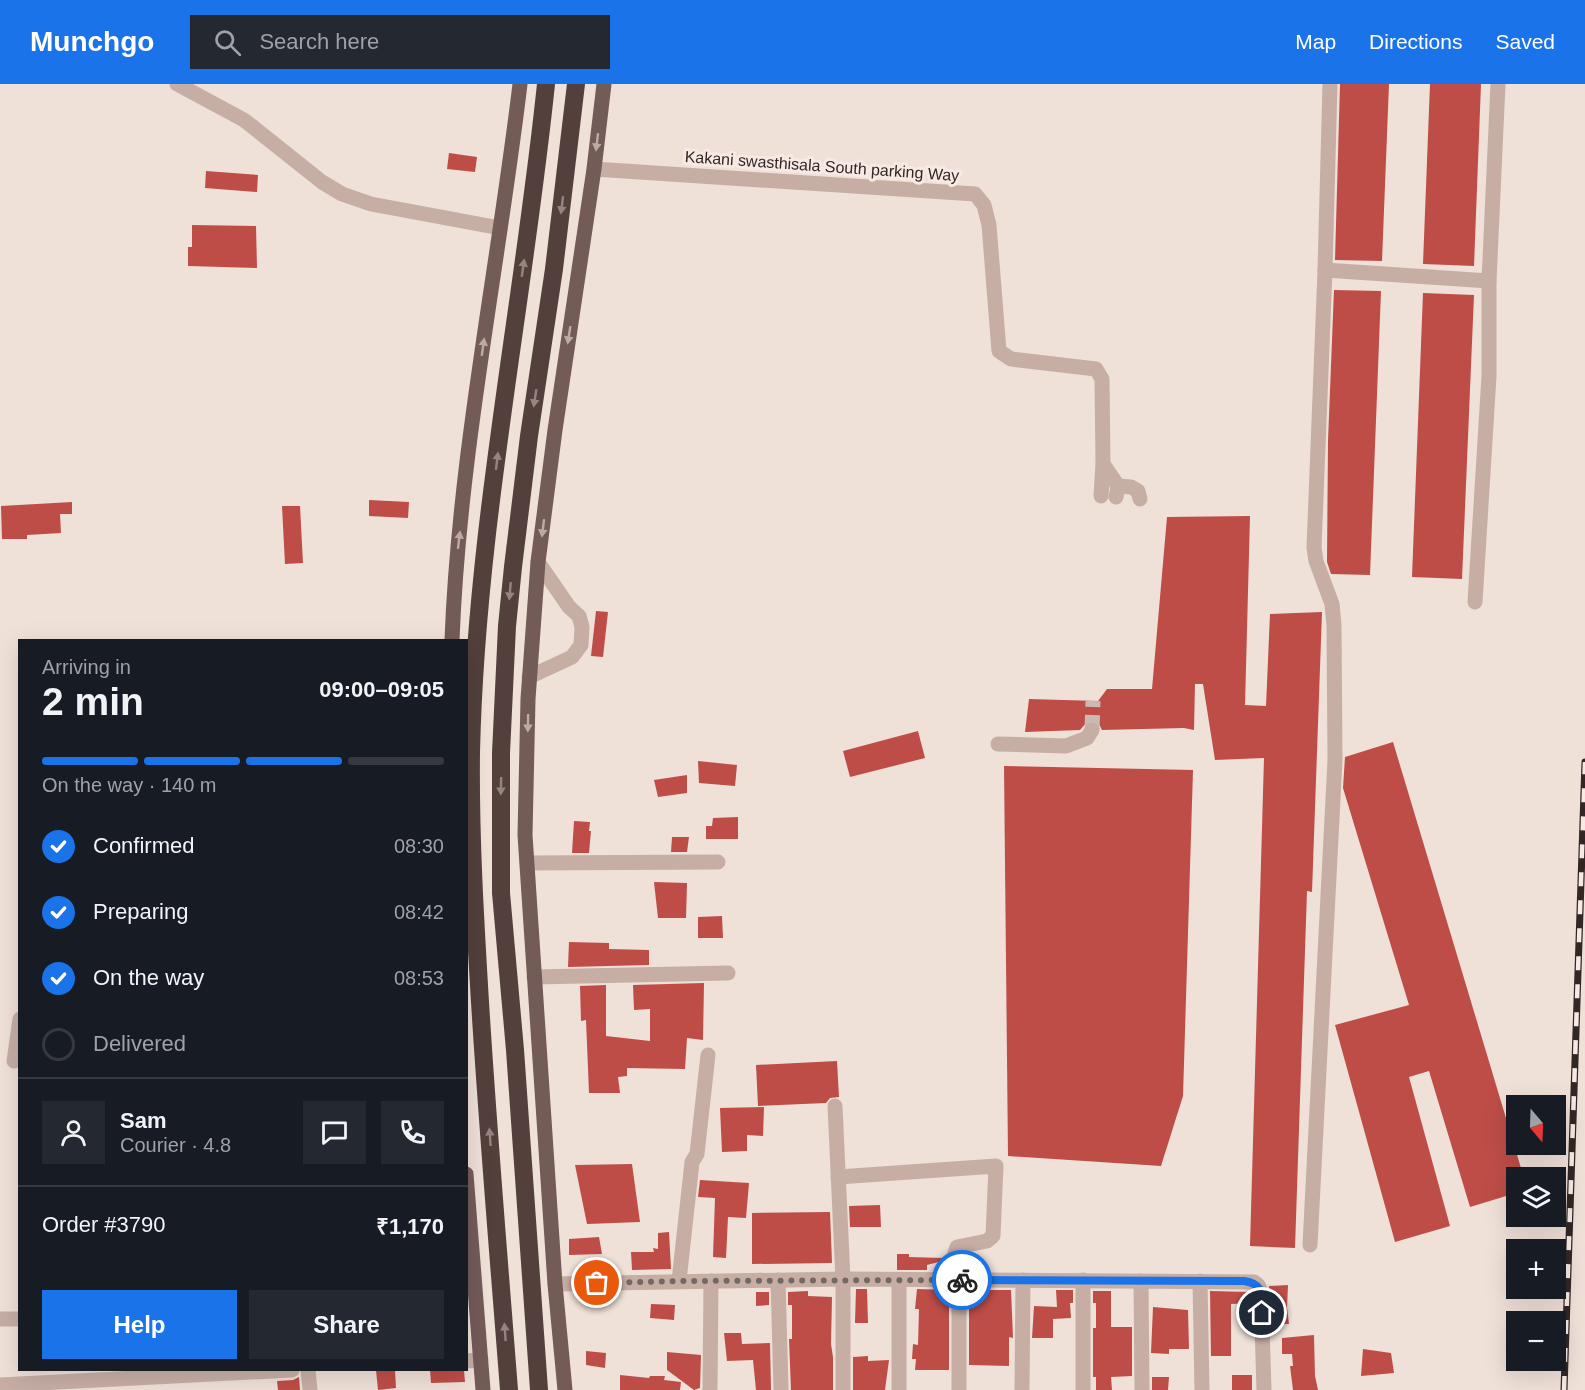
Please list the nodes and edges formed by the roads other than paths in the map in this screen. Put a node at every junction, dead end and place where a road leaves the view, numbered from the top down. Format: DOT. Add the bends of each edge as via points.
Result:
graph roads {
  1 [pos="177,84"];
  2 [pos="520,84"];
  3 [pos="546,84"];
  4 [pos="576,84"];
  5 [pos="604,84"];
  6 [pos="1330,84"];
  7 [pos="1498,84"];
  8 [pos="594,169"];
  9 [pos="500,228"];
  10 [pos="1325,270"];
  11 [pos="1489,281"];
  12 [pos="1140,499"];
  13 [pos="538,562"];
  14 [pos="1474,602"];
  15 [pos="452,639"];
  16 [pos="529,678"];
  17 [pos="1092,730"];
  18 [pos="998,744"];
  19 [pos="718,862"];
  20 [pos="527,863"];
  21 [pos="728,973"];
  22 [pos="534,977"];
  23 [pos="18,1028"];
  24 [pos="708,1054"];
  25 [pos="11,1061"];
  26 [pos="835,1106"];
  27 [pos="842,1177"];
  28 [pos="468,1225"];
  29 [pos="1310,1245"];
  30 [pos="843,1279"];
  31 [pos="951,1279"];
  32 [pos="778,1280"];
  33 [pos="899,1280"];
  34 [pos="1023,1280"];
  35 [pos="1083,1280"];
  36 [pos="679,1281"];
  37 [pos="711,1281"];
  38 [pos="1141,1281"];
  39 [pos="1200,1281"];
  40 [pos="555,1284"];
  41 [pos="471,1301"];
  42 [pos="0,1319"];
  43 [pos="18,1319"];
  44 [pos="474,1361"];
  45 [pos="282,1371"];
  46 [pos="308,1371"];
  47 [pos="162,1383"];
  48 [pos="0,1385"];
  49 [pos="310,1390"];
  50 [pos="483,1390"];
  51 [pos="509,1390"];
  52 [pos="539,1390"];
  53 [pos="565,1390"];
  54 [pos="710,1390"];
  55 [pos="781,1390"];
  56 [pos="843,1390"];
  57 [pos="899,1390"];
  58 [pos="959,1390"];
  59 [pos="1022,1390"];
  60 [pos="1083,1390"];
  61 [pos="1142,1390"];
  62 [pos="1202,1390"];
  63 [pos="1264,1390"];
  1 -- 9 [label="street" via="244,120 342,194 371,204"];
  2 -- 9 [label="main road"];
  51 -- 3 [label="highway, one-way" via="473,881 471,752 478,623"];
  4 -- 52 [label="highway, one-way" via="513,567 501,753 501,893"];
  5 -- 8 [label="main road, one-way"];
  6 -- 10 [label="street"];
  7 -- 11 [label="street"];
  8 -- 12 [label="street, Kakani swasthisala South parking Way" via="975,194 984,205 989,225 999,351 1011,359 1096,369 1102,379 1103,464 1112,493 1131,487 1138,491"];
  8 -- 13 [label="main road, one-way"];
  15 -- 9 [label="main road, one-way" via="454,580"];
  10 -- 11 [label="street"];
  10 -- 29 [label="street" via="1314,548 1335,625 1335,760"];
  11 -- 14 [label="street" via="1489,376"];
  13 -- 16 [label="main road"];
  13 -- 16 [label="street" via="579,616 582,645 572,657"];
  16 -- 20 [label="main road, one-way"];
  17 -- 18 [label="street" via="1087,738 1066,746"];
  19 -- 20 [label="street"];
  20 -- 22 [label="main road"];
  21 -- 22 [label="street"];
  22 -- 40 [label="main road"];
  23 -- 25 [label="street"];
  24 -- 36 [label="street"];
  26 -- 27 [label="street"];
  27 -- 30 [label="street"];
  27 -- 31 [label="street" via="996,1166 993,1236 987,1241 957,1247 948,1274"];
  28 -- 41 [label="main road"];
  30 -- 32 [label="street"];
  30 -- 33 [label="street"];
  30 -- 56 [label="street"];
  31 -- 33 [label="street"];
  31 -- 34 [label="street"];
  31 -- 58 [label="street"];
  32 -- 37 [label="street"];
  32 -- 55 [label="street"];
  33 -- 57 [label="street"];
  34 -- 35 [label="street"];
  34 -- 59 [label="street"];
  35 -- 38 [label="street"];
  35 -- 60 [label="street"];
  36 -- 37 [label="street"];
  36 -- 40 [label="street"];
  37 -- 54 [label="street"];
  38 -- 39 [label="street"];
  38 -- 61 [label="street"];
  39 -- 62 [label="street"];
  39 -- 63 [label="street" via="1244,1281 1258,1285"];
  40 -- 53 [label="main road"];
  41 -- 44 [label="main road"];
  42 -- 43 [label="street"];
  44 -- 50 [label="main road"];
  45 -- 47 [label="street"];
  46 -- 49 [label="street"];
  47 -- 48 [label="street"];
}
